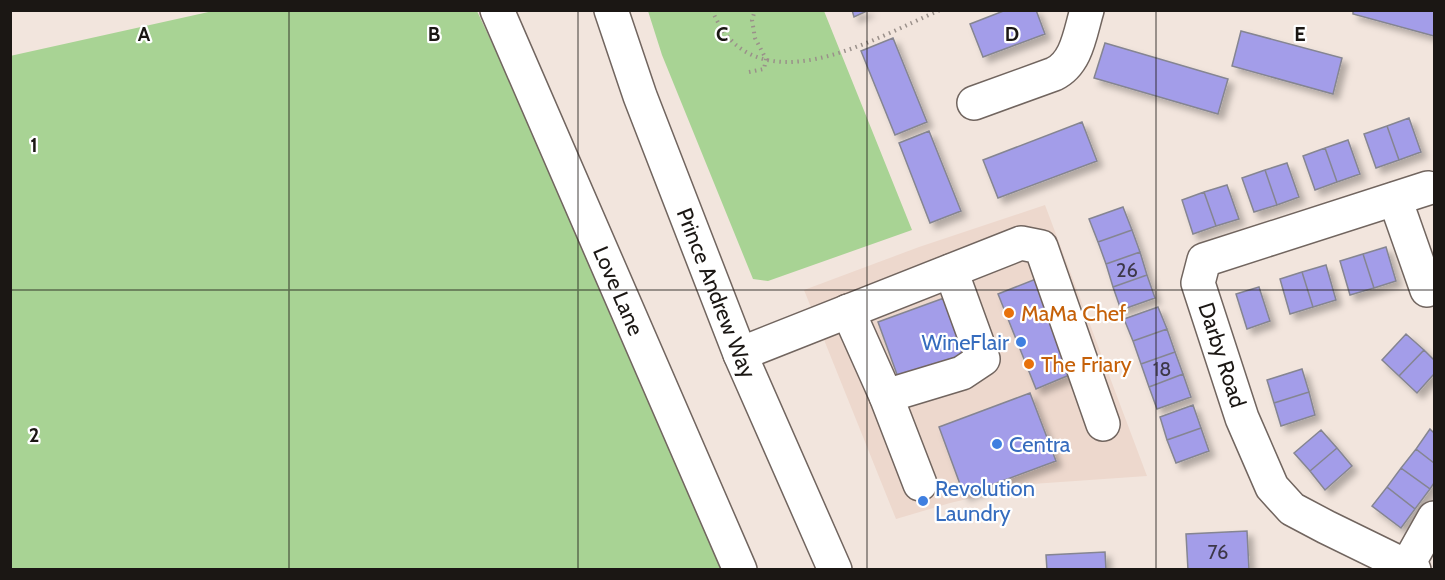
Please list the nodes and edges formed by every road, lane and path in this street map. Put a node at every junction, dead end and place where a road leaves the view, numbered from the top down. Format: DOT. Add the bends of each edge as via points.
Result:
graph roads {
  1 [pos="497,10"];
  2 [pos="611,10"];
  3 [pos="712,10"];
  4 [pos="756,10"];
  5 [pos="940,10"];
  6 [pos="1087,10"];
  7 [pos="765,59"];
  8 [pos="748,72"];
  9 [pos="974,104"];
  10 [pos="1428,188"];
  11 [pos="1395,199"];
  12 [pos="951,271"];
  13 [pos="1427,290"];
  14 [pos="848,311"];
  15 [pos="740,354"];
  16 [pos="886,396"];
  17 [pos="1103,424"];
  18 [pos="920,484"];
  19 [pos="1434,518"];
  20 [pos="1411,568"];
  21 [pos="740,570"];
  22 [pos="835,570"];
  1 -- 21 [label="street, Love Lane"];
  2 -- 15 [label="street, Prince Andrew Way" via="640,96"];
  3 -- 7 [label="path" via="729,38 744,51"];
  4 -- 7 [label="path" via="752,20 755,38"];
  5 -- 7 [label="path" via="824,59 785,64"];
  6 -- 9 [label="street" via="1073,54 1064,68"];
  7 -- 8 [label="path" via="764,69"];
  10 -- 11 [label="street, Darby Road"];
  11 -- 13 [label="street"];
  11 -- 20 [label="street, Darby Road" via="1204,260 1198,284 1242,418 1272,487 1293,509"];
  12 -- 14 [label="street"];
  12 -- 16 [label="street" via="983,359 962,373"];
  12 -- 17 [label="street" via="1021,243 1041,247"];
  14 -- 15 [label="street"];
  14 -- 16 [label="street"];
  15 -- 22 [label="street, Prince Andrew Way"];
  16 -- 18 [label="street"];
  19 -- 20 [label="street, Darby Road"];
}
